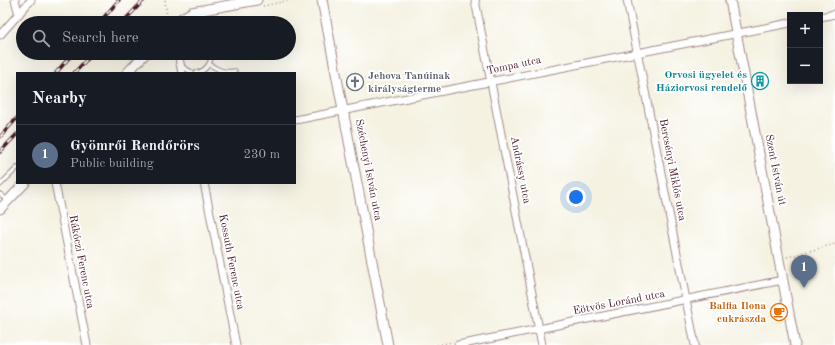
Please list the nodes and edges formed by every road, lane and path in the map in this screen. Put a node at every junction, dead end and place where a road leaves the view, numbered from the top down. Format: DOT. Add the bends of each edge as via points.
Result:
graph roads {
  1 [pos="15,0"];
  2 [pos="31,0"];
  3 [pos="165,0"];
  4 [pos="257,0"];
  5 [pos="322,0"];
  6 [pos="475,0"];
  7 [pos="627,0"];
  8 [pos="730,0"];
  9 [pos="200,10"];
  10 [pos="19,14"];
  11 [pos="166,14"];
  12 [pos="835,14"];
  13 [pos="186,16"];
  14 [pos="202,16"];
  15 [pos="823,16"];
  16 [pos="16,17"];
  17 [pos="787,24"];
  18 [pos="737,33"];
  19 [pos="0,35"];
  20 [pos="638,52"];
  21 [pos="139,60"];
  22 [pos="179,60"];
  23 [pos="210,60"];
  24 [pos="209,64"];
  25 [pos="180,65"];
  26 [pos="235,71"];
  27 [pos="128,72"];
  28 [pos="182,72"];
  29 [pos="192,72"];
  30 [pos="201,72"];
  31 [pos="492,82"];
  32 [pos="344,109"];
  33 [pos="296,120"];
  34 [pos="16,169"];
  35 [pos="24,184"];
  36 [pos="54,184"];
  37 [pos="204,184"];
  38 [pos="0,185"];
  39 [pos="0,194"];
  40 [pos="8,201"];
  41 [pos="0,209"];
  42 [pos="835,244"];
  43 [pos="780,259"];
  44 [pos="783,280"];
  45 [pos="687,300"];
  46 [pos="539,330"];
  47 [pos="87,345"];
  48 [pos="236,345"];
  49 [pos="388,345"];
  50 [pos="458,345"];
  51 [pos="542,345"];
  52 [pos="695,345"];
  53 [pos="795,345"];
  1 -- 10 [label="street"];
  2 -- 10 [label="street"];
  3 -- 11 [label="path"];
  4 -- 9 [label="street"];
  5 -- 32 [label="street, Széchenyi István utca"];
  6 -- 31 [label="street, Andrássy utca"];
  7 -- 20 [label="street, Bercsényi Miklós utca"];
  8 -- 18 [label="street, Szent István út"];
  9 -- 13 [label="street"];
  9 -- 14 [label="street"];
  12 -- 15 [label="street"];
  16 -- 19 [label="street"];
  17 -- 18 [label="street, Tompa utca"];
  18 -- 20 [label="street, Tompa utca"];
  18 -- 43 [label="street, Szent István út"];
  20 -- 31 [label="street, Tompa utca"];
  20 -- 45 [label="street, Bercsényi Miklós utca"];
  21 -- 27 [label="street"];
  22 -- 25 [label="street"];
  23 -- 24 [label="lane"];
  24 -- 26 [label="lane" via="219,70"];
  24 -- 30 [label="lane"];
  25 -- 28 [label="street"];
  25 -- 29 [label="lane"];
  31 -- 32 [label="street, Tompa utca"];
  31 -- 46 [label="street, Andrássy utca"];
  32 -- 33 [label="street, Tompa utca"];
  32 -- 49 [label="street, Széchenyi István utca"];
  34 -- 38 [label="lane"];
  35 -- 40 [label="street"];
  36 -- 47 [label="street, Rákóczi Ferenc utca"];
  37 -- 48 [label="street, Kossuth Ferenc utca"];
  39 -- 40 [label="lane"];
  40 -- 41 [label="street"];
  42 -- 43 [label="path"];
  43 -- 44 [label="street, Szent István út"];
  44 -- 45 [label="street, Eötvös Loránd utca"];
  44 -- 53 [label="street, Szent István út"];
  45 -- 46 [label="street, Eötvös Loránd utca"];
  45 -- 52 [label="street, Bercsényi Miklós utca"];
  46 -- 50 [label="street, Eötvös Loránd utca"];
  46 -- 51 [label="street, Andrássy utca"];
}
